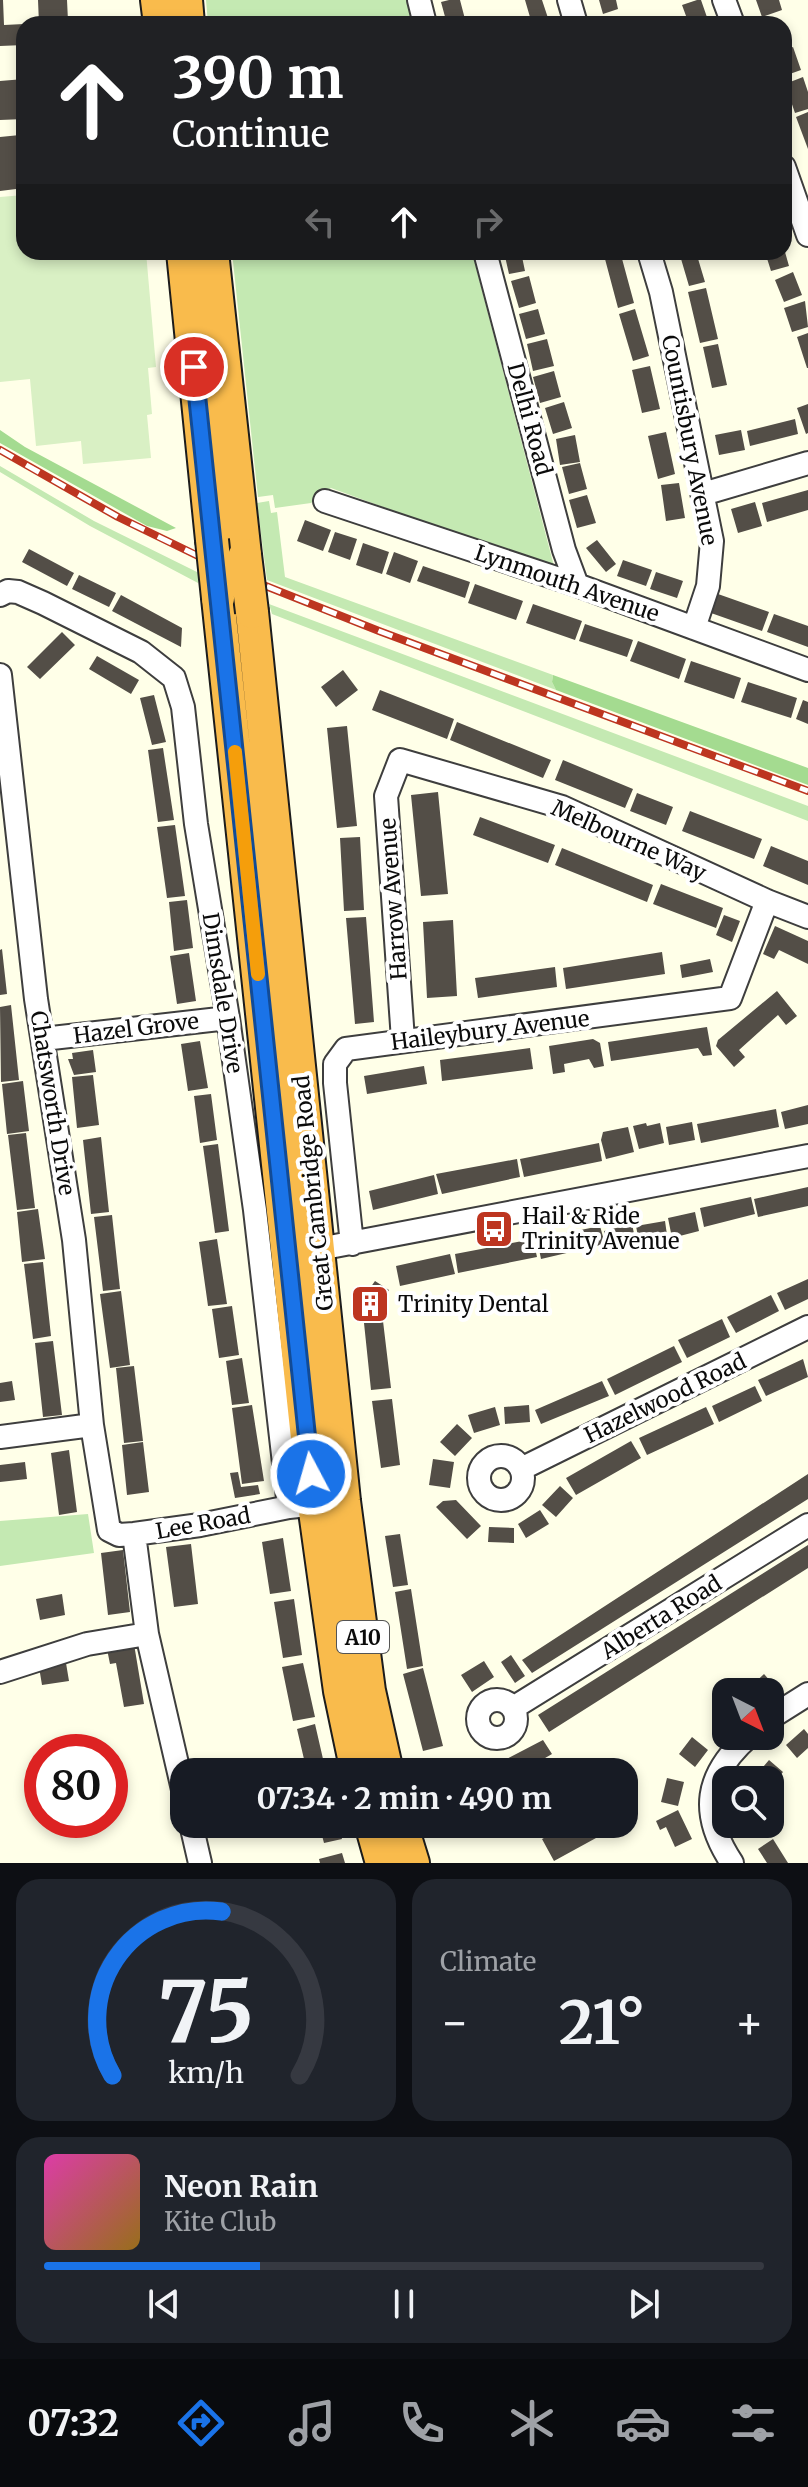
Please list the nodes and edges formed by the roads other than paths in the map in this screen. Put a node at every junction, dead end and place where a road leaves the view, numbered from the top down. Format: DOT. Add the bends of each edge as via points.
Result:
graph roads {
  1 [pos="792,190"];
  2 [pos="808,235"];
  3 [pos="184,260"];
  4 [pos="213,260"];
  5 [pos="487,260"];
  6 [pos="651,260"];
  7 [pos="808,463"];
  8 [pos="703,494"];
  9 [pos="325,501"];
  10 [pos="577,585"];
  11 [pos="0,595"];
  12 [pos="694,628"];
  13 [pos="808,670"];
  14 [pos="0,675"];
  15 [pos="400,760"];
  16 [pos="767,901"];
  17 [pos="808,917"];
  18 [pos="228,1018"];
  19 [pos="43,1039"];
  20 [pos="403,1040"];
  21 [pos="808,1156"];
  22 [pos="352,1244"];
  23 [pos="319,1249"];
  24 [pos="808,1327"];
  25 [pos="298,1348"];
  26 [pos="92,1425"];
  27 [pos="0,1437"];
  28 [pos="521,1469"];
  29 [pos="316,1504"];
  30 [pos="808,1525"];
  31 [pos="109,1530"];
  32 [pos="134,1534"];
  33 [pos="147,1634"];
  34 [pos="0,1672"];
  35 [pos="808,1695"];
  36 [pos="513,1708"];
  37 [pos="784,1710"];
  38 [pos="734,1750"];
  39 [pos="176,1758"];
  40 [pos="354,1758"];
  41 [pos="384,1758"];
  42 [pos="194,1838"];
  43 [pos="375,1838"];
  44 [pos="405,1838"];
  45 [pos="722,1860"];
  46 [pos="200,1863"];
  47 [pos="382,1863"];
  48 [pos="413,1863"];
  1 -- 2 [label="street"];
  3 -- 25 [label="highway, Great Cambridge Road / A10, bridge"];
  4 -- 23 [label="highway, Great Cambridge Road / A10, bridge"];
  5 -- 10 [label="street, Delhi Road"];
  6 -- 8 [label="street, Countisbury Avenue"];
  7 -- 8 [label="street"];
  8 -- 12 [label="street, Countisbury Avenue" via="712,541 708,586"];
  9 -- 10 [label="street, Lynmouth Avenue"];
  10 -- 12 [label="street, Lynmouth Avenue"];
  11 -- 18 [label="street, Dimsdale Drive" via="18,592 43,603 141,652 174,678 183,707"];
  12 -- 13 [label="street, Lynmouth Avenue"];
  14 -- 19 [label="street, Chatsworth Drive"];
  15 -- 16 [label="street, Melbourne Way" via="562,807"];
  15 -- 20 [label="street, Harrow Avenue" via="386,796"];
  16 -- 17 [label="street, Melbourne Way"];
  16 -- 20 [label="street, Haileybury Avenue" via="730,998"];
  18 -- 19 [label="street, Hazel Grove"];
  18 -- 29 [label="street, Dimsdale Drive" via="255,1210"];
  19 -- 26 [label="street, Chatsworth Drive" via="74,1240"];
  20 -- 22 [label="street, Haileybury Avenue" via="351,1047 335,1064"];
  21 -- 22 [label="street"];
  22 -- 23 [label="street"];
  23 -- 25 [label="highway, A10" via="309,1250 301,1265"];
  23 -- 29 [label="highway, Great Cambridge Road / A10"];
  24 -- 28 [label="street, Hazelwood Road"];
  25 -- 29 [label="highway, Great Cambridge Road / A10"];
  26 -- 27 [label="street"];
  26 -- 31 [label="street, Chatsworth Drive"];
  29 -- 32 [label="street, Lee Road"];
  29 -- 40 [label="highway, Great Cambridge Road / A10" via="336,1664"];
  29 -- 41 [label="highway, Great Cambridge Road / A10"];
  30 -- 36 [label="street, Alberta Road"];
  31 -- 32 [label="street, Lee Road"];
  32 -- 33 [label="street"];
  33 -- 34 [label="street" via="87,1644"];
  33 -- 39 [label="street"];
  35 -- 37 [label="street"];
  38 -- 45 [label="street" via="714,1778 709,1809"];
  42 -- 46 [label="street"];
  43 -- 47 [label="highway"];
  44 -- 48 [label="highway"];
}
